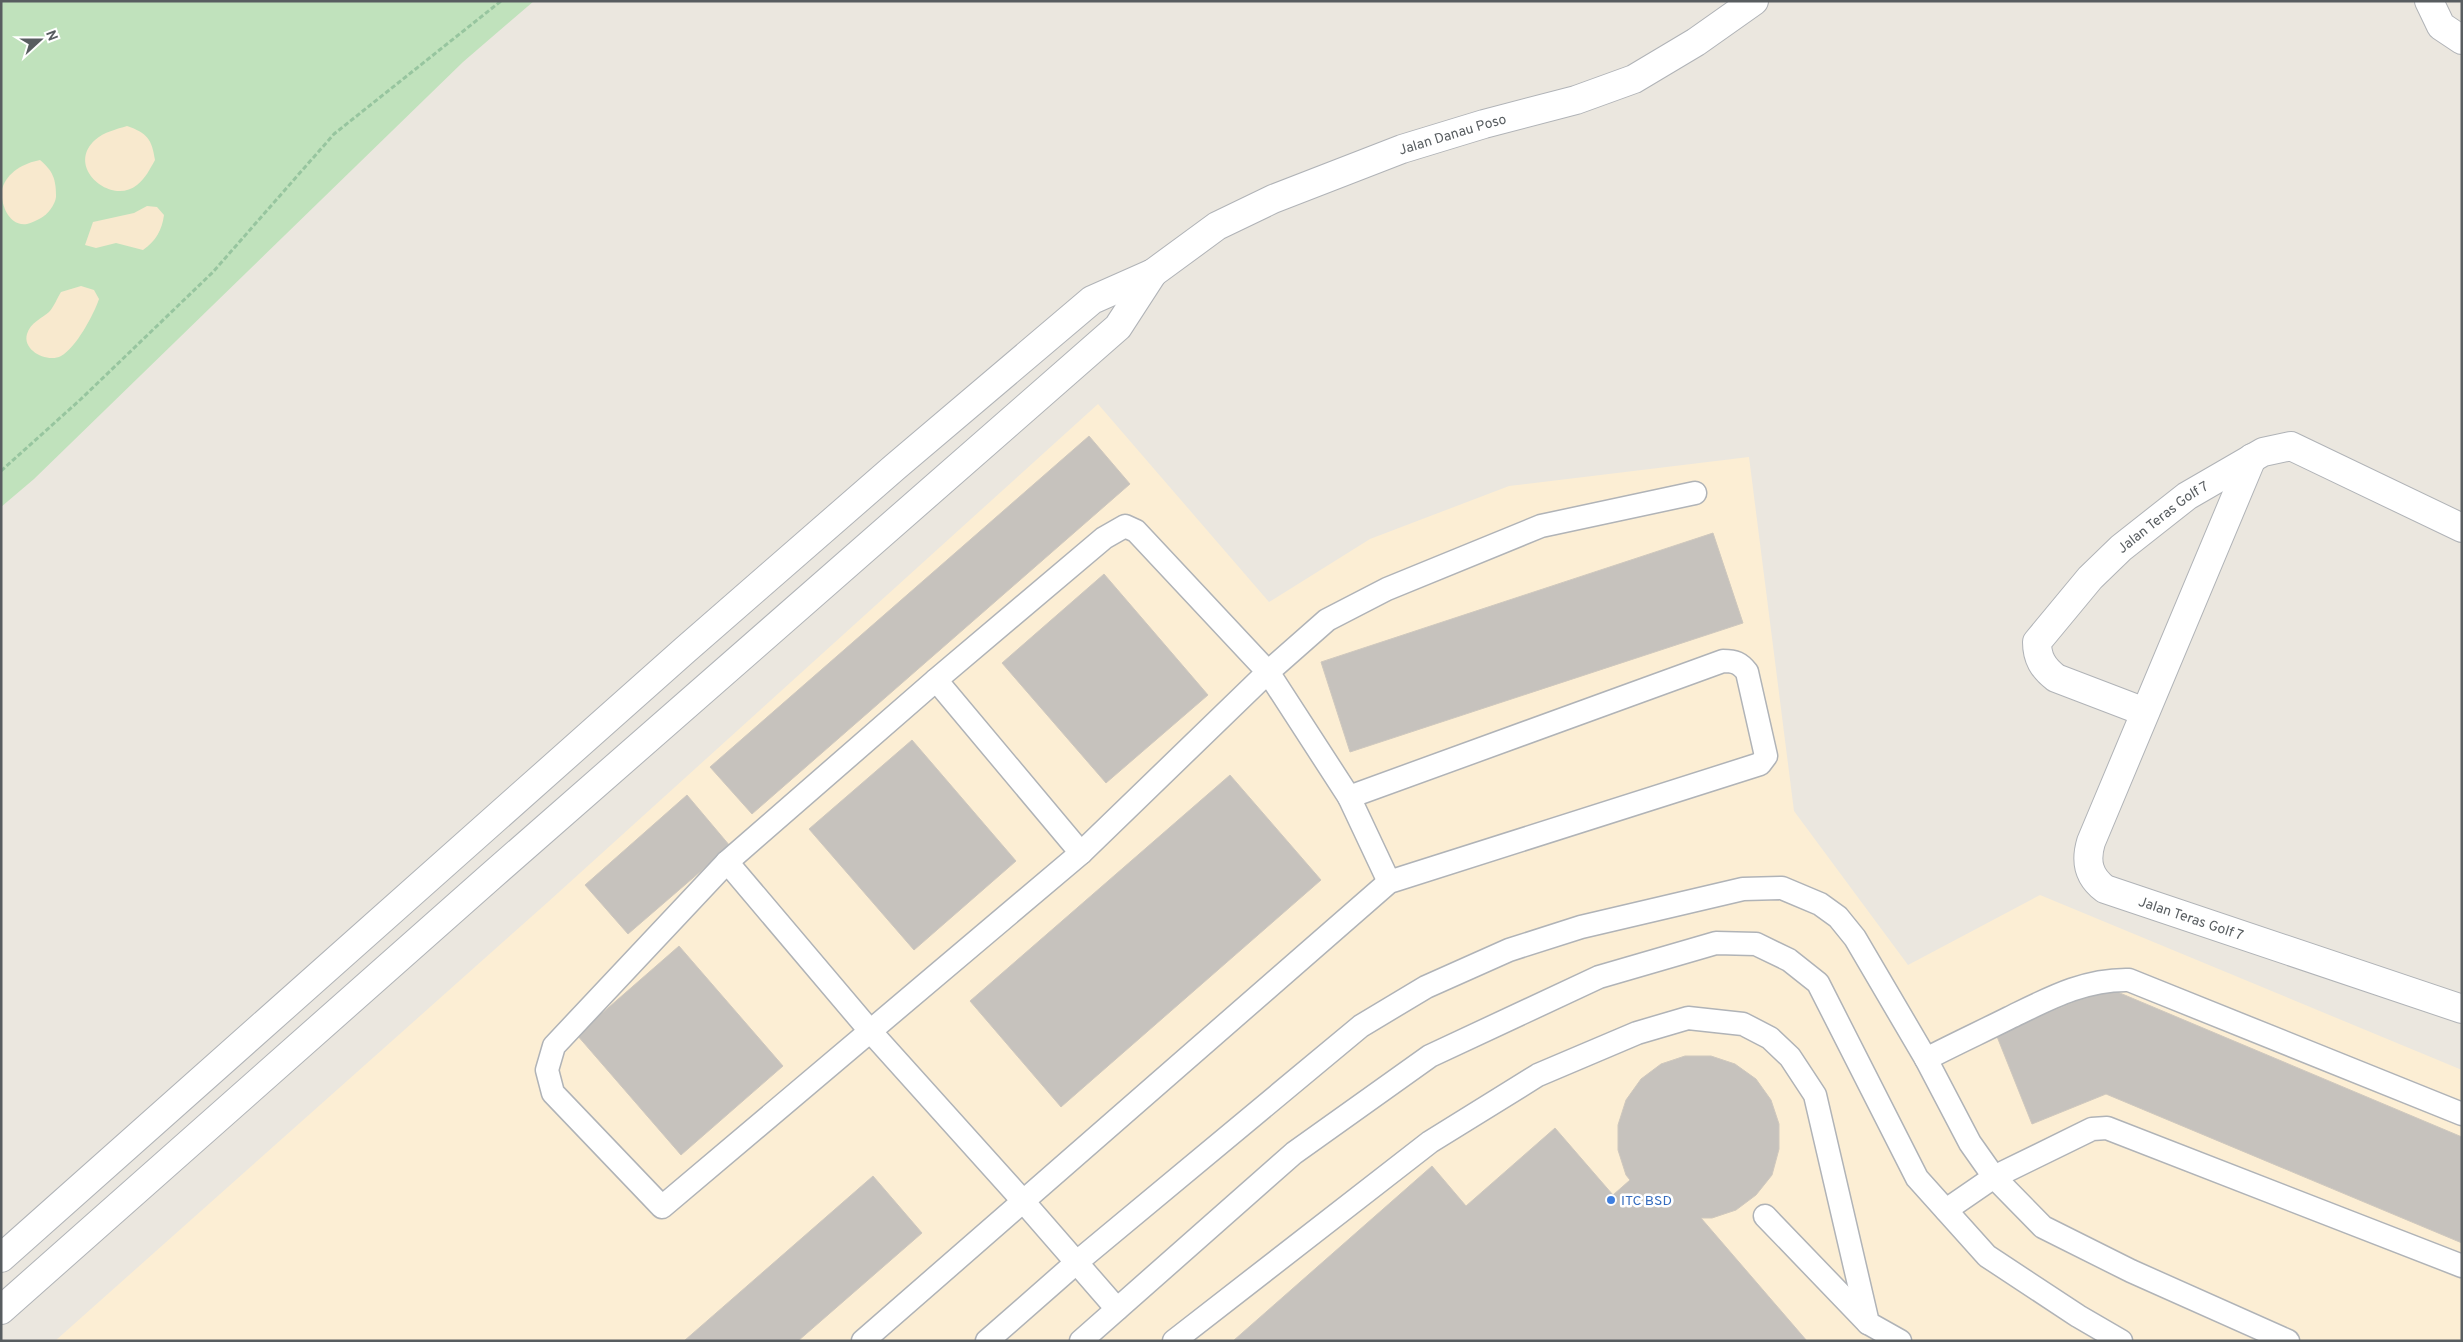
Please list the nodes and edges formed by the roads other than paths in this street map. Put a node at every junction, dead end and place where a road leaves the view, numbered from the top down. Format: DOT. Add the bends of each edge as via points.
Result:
graph roads {
  1 [pos="1754,1"];
  2 [pos="2429,1"];
  3 [pos="2462,40"];
  4 [pos="1153,273"];
  5 [pos="2252,458"];
  6 [pos="1694,493"];
  7 [pos="2462,528"];
  8 [pos="1268,672"];
  9 [pos="936,680"];
  10 [pos="2145,712"];
  11 [pos="1349,797"];
  12 [pos="1081,853"];
  13 [pos="727,862"];
  14 [pos="1389,882"];
  15 [pos="2462,1009"];
  16 [pos="871,1032"];
  17 [pos="1926,1059"];
  18 [pos="2462,1114"];
  19 [pos="1994,1177"];
  20 [pos="1023,1201"];
  21 [pos="1946,1210"];
  22 [pos="1765,1216"];
  23 [pos="1,1258"];
  24 [pos="1077,1262"];
  25 [pos="2462,1266"];
  26 [pos="1117,1309"];
  27 [pos="1,1310"];
  28 [pos="1868,1323"];
  29 [pos="862,1341"];
  30 [pos="987,1341"];
  31 [pos="1081,1341"];
  32 [pos="1174,1341"];
  33 [pos="1881,1341"];
  34 [pos="1900,1341"];
  35 [pos="2121,1341"];
  36 [pos="2288,1341"];
  1 -- 4 [label="street, Jalan Danau Poso" via="1696,42 1634,78 1576,100 1402,149 1273,199 1217,226"];
  2 -- 3 [label="street" via="2441,26"];
  4 -- 23 [label="street" via="1092,300 895,467"];
  4 -- 27 [label="street" via="1118,327"];
  5 -- 7 [label="street, Jalan Teras Golf 7" via="2290,446"];
  5 -- 10 [label="street, Jalan Teras Golf 7"];
  5 -- 10 [label="street, Jalan Teras Golf 7" via="2187,496 2121,548 2090,578 2038,642 2040,660 2046,671 2056,678"];
  6 -- 8 [label="lane" via="1541,526 1387,589 1327,620"];
  8 -- 9 [label="lane" via="1136,531 1125,526 1104,538"];
  8 -- 11 [label="lane"];
  8 -- 12 [label="lane"];
  9 -- 12 [label="lane"];
  9 -- 13 [label="lane"];
  10 -- 15 [label="street, Jalan Teras Golf 7" via="2088,853 2089,871 2098,884 2105,890"];
  11 -- 14 [label="lane"];
  11 -- 14 [label="lane" via="1723,661 1733,661 1747,672 1766,756 1760,764"];
  12 -- 16 [label="lane"];
  13 -- 16 [label="lane"];
  13 -- 16 [label="lane" via="554,1046 547,1070 553,1093 662,1207"];
  14 -- 20 [label="lane"];
  16 -- 20 [label="lane"];
  17 -- 18 [label="lane" via="2082,984 2109,979 2129,980"];
  17 -- 19 [label="lane" via="1970,1143"];
  17 -- 24 [label="lane" via="1855,938 1838,917 1820,904 1782,888 1742,889 1581,927 1509,950 1426,987 1361,1026"];
  19 -- 21 [label="lane"];
  19 -- 25 [label="lane" via="2092,1129 2107,1128"];
  19 -- 36 [label="lane" via="2043,1227 2131,1271"];
  20 -- 24 [label="lane"];
  20 -- 29 [label="lane"];
  21 -- 26 [label="lane" via="1917,1178 1818,983 1789,960 1756,944 1716,943 1599,977 1430,1056 1294,1153"];
  21 -- 35 [label="lane" via="1987,1256"];
  22 -- 28 [label="lane"];
  24 -- 26 [label="lane"];
  24 -- 30 [label="lane"];
  26 -- 31 [label="lane"];
  28 -- 32 [label="lane" via="1815,1096 1790,1057 1770,1038 1743,1024 1688,1018 1638,1033 1538,1075 1430,1142"];
  28 -- 33 [label="lane"];
  28 -- 34 [label="lane"];
}
